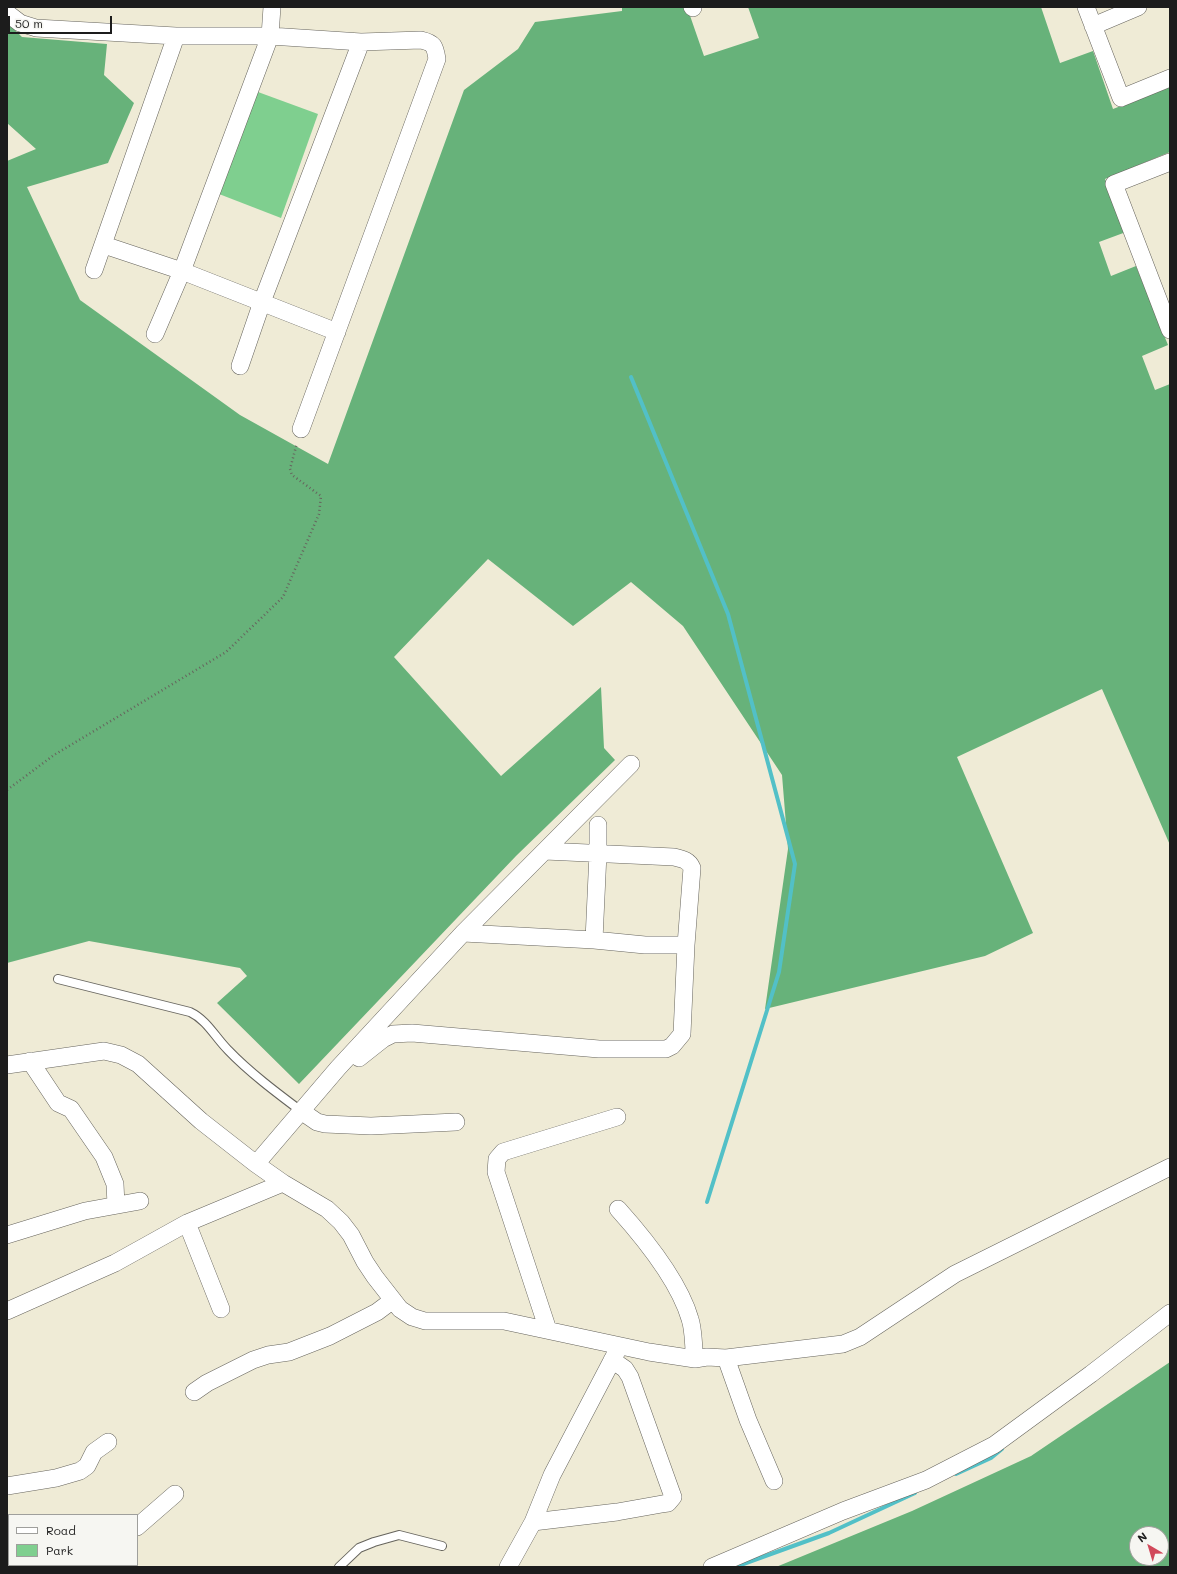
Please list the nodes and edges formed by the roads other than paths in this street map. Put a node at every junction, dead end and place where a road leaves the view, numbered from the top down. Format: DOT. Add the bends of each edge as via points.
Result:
graph roads {
  1 [pos="272,7"];
  2 [pos="1086,7"];
  3 [pos="1138,7"];
  4 [pos="7,13"];
  5 [pos="1093,26"];
  6 [pos="176,36"];
  7 [pos="270,36"];
  8 [pos="361,42"];
  9 [pos="1170,78"];
  10 [pos="1170,162"];
  11 [pos="104,245"];
  12 [pos="94,270"];
  13 [pos="182,271"];
  14 [pos="262,302"];
  15 [pos="1170,330"];
  16 [pos="337,332"];
  17 [pos="156,334"];
  18 [pos="240,366"];
  19 [pos="302,429"];
  20 [pos="631,764"];
  21 [pos="598,825"];
  22 [pos="545,850"];
  23 [pos="598,853"];
  24 [pos="463,933"];
  25 [pos="594,940"];
  26 [pos="686,946"];
  27 [pos="58,979"];
  28 [pos="30,1061"];
  29 [pos="7,1065"];
  30 [pos="338,1068"];
  31 [pos="301,1111"];
  32 [pos="617,1117"];
  33 [pos="456,1122"];
  34 [pos="256,1164"];
  35 [pos="1170,1167"];
  36 [pos="283,1183"];
  37 [pos="140,1201"];
  38 [pos="116,1205"];
  39 [pos="618,1209"];
  40 [pos="187,1223"];
  41 [pos="7,1235"];
  42 [pos="393,1300"];
  43 [pos="222,1309"];
  44 [pos="7,1311"];
  45 [pos="1170,1313"];
  46 [pos="548,1330"];
  47 [pos="616,1353"];
  48 [pos="726,1358"];
  49 [pos="695,1359"];
  50 [pos="194,1392"];
  51 [pos="108,1442"];
  52 [pos="774,1481"];
  53 [pos="7,1486"];
  54 [pos="175,1494"];
  55 [pos="533,1522"];
  56 [pos="138,1526"];
  57 [pos="442,1546"];
  58 [pos="339,1567"];
  59 [pos="508,1567"];
  60 [pos="712,1567"];
  1 -- 7 [label="street"];
  2 -- 5 [label="street"];
  3 -- 5 [label="street"];
  4 -- 6 [label="street" via="20,23 36,28"];
  5 -- 9 [label="street" via="1121,98"];
  6 -- 7 [label="street"];
  6 -- 11 [label="street"];
  7 -- 8 [label="street"];
  7 -- 13 [label="street"];
  8 -- 14 [label="street"];
  8 -- 16 [label="street" via="431,42 437,59"];
  10 -- 15 [label="street" via="1114,184"];
  11 -- 12 [label="street"];
  11 -- 13 [label="street"];
  13 -- 14 [label="street"];
  13 -- 17 [label="street"];
  14 -- 16 [label="street"];
  14 -- 18 [label="street"];
  16 -- 19 [label="street"];
  20 -- 22 [label="street"];
  21 -- 23 [label="street"];
  22 -- 23 [label="street"];
  22 -- 24 [label="street"];
  23 -- 25 [label="street"];
  23 -- 26 [label="street" via="674,857 688,862 692,868"];
  24 -- 25 [label="street"];
  24 -- 30 [label="street"];
  25 -- 26 [label="street"];
  26 -- 30 [label="street" via="682,1034 666,1049 599,1049 412,1033 393,1034 354,1062"];
  27 -- 31 [label="lane" via="199,1016 228,1050"];
  28 -- 29 [label="street"];
  28 -- 34 [label="street" via="104,1051 121,1055 138,1064 201,1121"];
  28 -- 38 [label="street" via="58,1103 71,1108 98,1148 115,1184"];
  30 -- 31 [label="street"];
  31 -- 33 [label="street" via="317,1122 325,1124 371,1126"];
  31 -- 34 [label="street"];
  32 -- 46 [label="street" via="503,1152 497,1159 496,1172"];
  34 -- 36 [label="street"];
  35 -- 48 [label="street" via="955,1274 860,1337 843,1344"];
  36 -- 40 [label="street"];
  36 -- 42 [label="street" via="327,1209 341,1222 365,1262"];
  37 -- 38 [label="street"];
  38 -- 41 [label="street" via="86,1211"];
  39 -- 49 [label="street" via="663,1266 680,1294 691,1320"];
  40 -- 43 [label="street"];
  40 -- 44 [label="street" via="114,1263"];
  42 -- 46 [label="street" via="400,1309 412,1317 425,1321 504,1320"];
  42 -- 50 [label="street" via="377,1312 330,1336 289,1352 253,1360"];
  45 -- 60 [label="street" via="994,1445 926,1480 843,1511"];
  46 -- 47 [label="street"];
  47 -- 49 [label="street" via="649,1352"];
  47 -- 55 [label="street" via="552,1475"];
  47 -- 55 [label="street" via="630,1377 673,1497 668,1503"];
  48 -- 49 [label="street"];
  48 -- 52 [label="street" via="748,1420"];
  51 -- 53 [label="street" via="92,1455 87,1466 80,1471 56,1478"];
  54 -- 56 [label="street"];
  55 -- 59 [label="street"];
  57 -- 58 [label="lane" via="399,1535 359,1548"];
}
